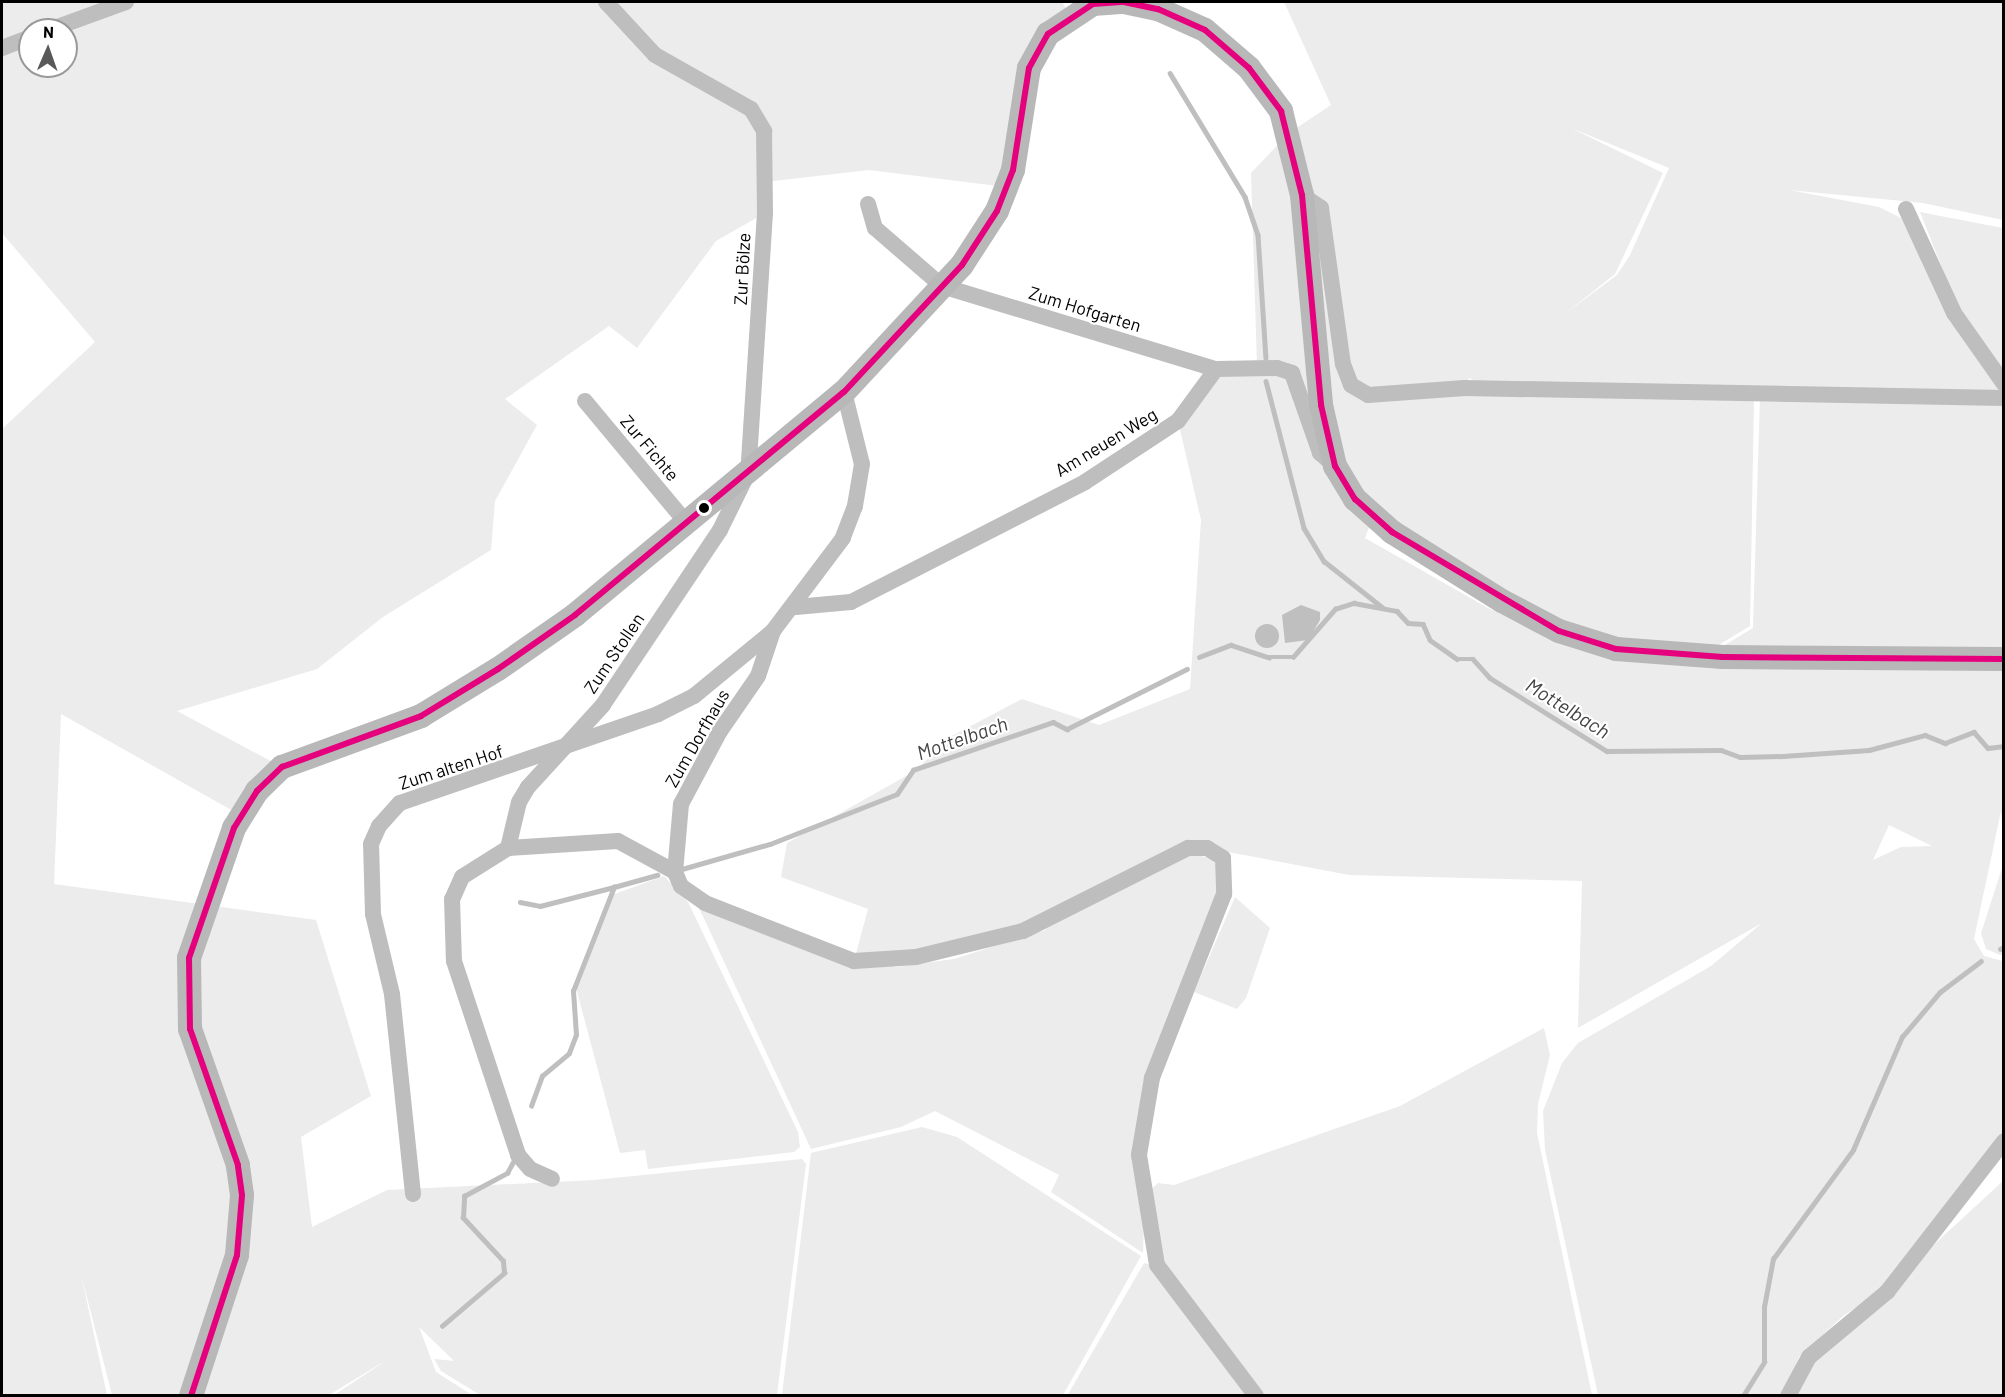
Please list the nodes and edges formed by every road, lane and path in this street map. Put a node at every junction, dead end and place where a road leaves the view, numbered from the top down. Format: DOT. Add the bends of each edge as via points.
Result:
graph roads {
  1 [pos="126,2"];
  2 [pos="606,2"];
  3 [pos="78,19"];
  4 [pos="18,42"];
  5 [pos="2,48"];
  6 [pos="1302,195"];
  7 [pos="868,204"];
  8 [pos="1906,209"];
  9 [pos="942,286"];
  10 [pos="1215,369"];
  11 [pos="2004,384"];
  12 [pos="844,392"];
  13 [pos="2004,398"];
  14 [pos="585,401"];
  15 [pos="1335,466"];
  16 [pos="748,473"];
  17 [pos="684,520"];
  18 [pos="796,607"];
  19 [pos="773,631"];
  20 [pos="2004,659"];
  21 [pos="567,747"];
  22 [pos="508,848"];
  23 [pos="675,872"];
  24 [pos="2004,1141"];
  25 [pos="552,1179"];
  26 [pos="413,1194"];
  27 [pos="191,1395"];
  28 [pos="1256,1395"];
  29 [pos="1788,1395"];
  1 -- 3 [label="street"];
  2 -- 16 [label="street, Zur Bölze" via="654,55 752,109 764,131 765,213"];
  4 -- 5 [label="street"];
  6 -- 9 [label="main road" via="1281,111 1249,68 1205,30 1158,9 1124,2 1093,4 1048,34 1029,68 1013,170 997,211"];
  6 -- 13 [label="street" via="1321,208 1343,364 1351,385 1368,394 1465,388"];
  6 -- 15 [label="main road" via="1321,405"];
  7 -- 9 [label="street" via="874,228"];
  8 -- 11 [label="street" via="1912,231 1954,313"];
  9 -- 10 [label="street, Zum Hofgarten"];
  9 -- 12 [label="main road"];
  10 -- 15 [label="street" via="1276,368 1292,373 1320,453"];
  10 -- 18 [label="street, Am neuen Weg" via="1178,421 1085,482 851,602"];
  12 -- 16 [label="main road"];
  12 -- 18 [label="street, Zum Dorfhaus" via="862,464 855,506 843,538"];
  14 -- 17 [label="street, Zur Fichte"];
  15 -- 20 [label="main road" via="1356,499 1442,564 1559,631 1616,649 1723,657"];
  16 -- 17 [label="main road"];
  16 -- 21 [label="street, Zum Stollen" via="720,530 603,705"];
  17 -- 27 [label="main road" via="575,615 498,669 421,716 282,767 257,791 234,828 204,906 186,991 197,1052 238,1165 241,1222 237,1255"];
  18 -- 19 [label="street, Zum Dorfhaus"];
  19 -- 21 [label="street, Zum alten Hof" via="694,696"];
  19 -- 23 [label="street, Zum Dorfhaus" via="758,676 720,731 681,804"];
  21 -- 22 [label="street, Zum Stollen" via="519,802"];
  21 -- 26 [label="street, Zum alten Hof" via="400,803 379,826 371,844 374,915 392,994"];
  22 -- 23 [label="street" via="618,841"];
  22 -- 25 [label="street" via="462,877 452,899 454,961 518,1155 530,1169"];
  23 -- 28 [label="street" via="681,886 705,903 854,961 916,957 1023,931 1188,848 1207,848 1223,858 1224,894 1152,1078 1139,1155 1157,1265"];
  24 -- 29 [label="street" via="1887,1292 1809,1357"];
}
